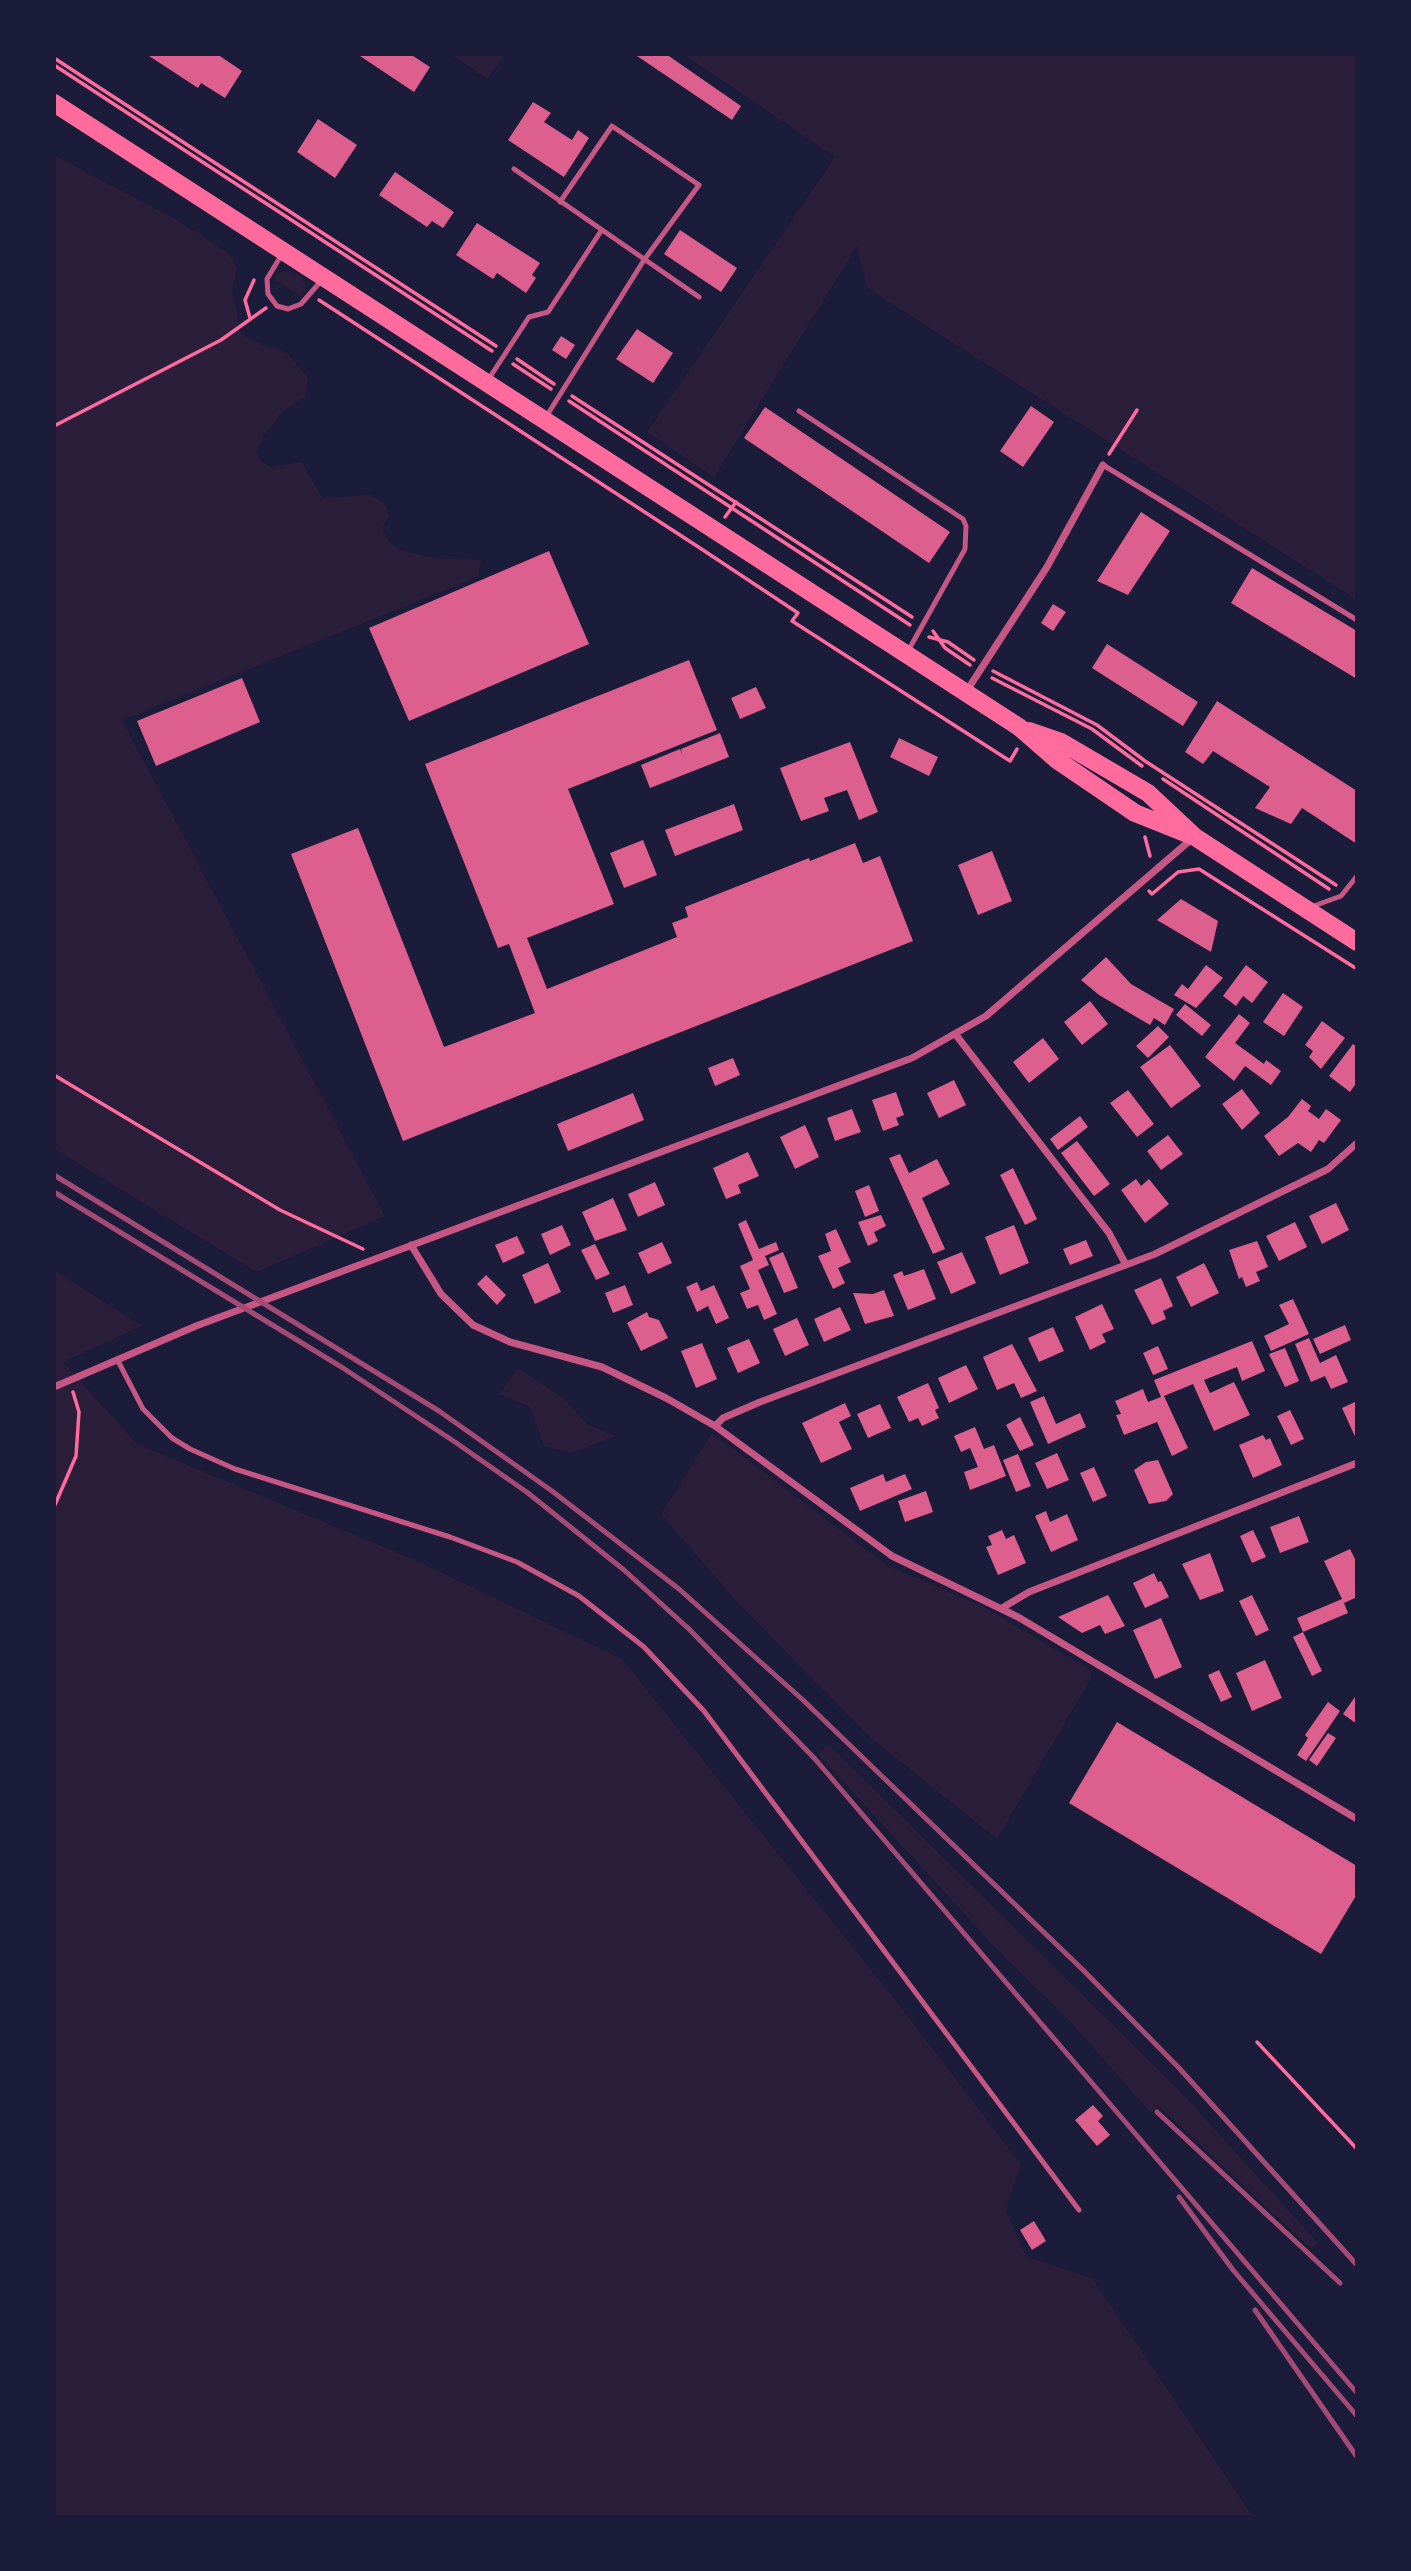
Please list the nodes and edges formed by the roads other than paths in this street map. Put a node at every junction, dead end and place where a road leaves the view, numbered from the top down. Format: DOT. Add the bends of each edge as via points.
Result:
graph roads {
  1 [pos="54,103"];
  2 [pos="514,169"];
  3 [pos="560,202"];
  4 [pos="601,231"];
  5 [pos="284,252"];
  6 [pos="644,260"];
  7 [pos="324,278"];
  8 [pos="699,297"];
  9 [pos="486,383"];
  10 [pos="799,411"];
  11 [pos="544,420"];
  12 [pos="1103,465"];
  13 [pos="1357,621"];
  14 [pos="906,654"];
  15 [pos="966,692"];
  16 [pos="1195,837"];
  17 [pos="1357,876"];
  18 [pos="1305,909"];
  19 [pos="1357,942"];
  20 [pos="956,1035"];
  21 [pos="1357,1143"];
  22 [pos="411,1245"];
  23 [pos="1126,1265"];
  24 [pos="117,1359"];
  25 [pos="54,1387"];
  26 [pos="715,1426"];
  27 [pos="1357,1463"];
  28 [pos="1002,1608"];
  29 [pos="1357,1819"];
  30 [pos="1079,2210"];
  1 -- 5 [label="main road"];
  2 -- 3 [label="lane"];
  3 -- 4 [label="lane"];
  3 -- 6 [label="lane" via="612,125 699,185"];
  4 -- 6 [label="lane"];
  4 -- 9 [label="lane" via="548,312 529,317"];
  5 -- 7 [label="main road"];
  5 -- 7 [label="lane" via="268,274 273,303 293,308 312,295"];
  6 -- 8 [label="lane"];
  6 -- 11 [label="lane"];
  7 -- 9 [label="main road"];
  9 -- 11 [label="main road"];
  10 -- 14 [label="lane" via="963,519 965,549"];
  11 -- 14 [label="main road"];
  12 -- 13 [label="lane"];
  12 -- 15 [label="street" via="1047,567"];
  14 -- 15 [label="main road"];
  15 -- 16 [label="main road" via="1135,813"];
  16 -- 18 [label="main road"];
  16 -- 20 [label="street" via="986,1016"];
  17 -- 18 [label="lane" via="1344,894"];
  18 -- 19 [label="main road"];
  20 -- 22 [label="street" via="912,1058"];
  20 -- 23 [label="street" via="1109,1233"];
  21 -- 23 [label="street" via="1328,1169"];
  22 -- 24 [label="street"];
  22 -- 26 [label="street" via="441,1294 473,1325 510,1342 611,1370"];
  23 -- 26 [label="street" via="760,1402"];
  24 -- 25 [label="street"];
  24 -- 30 [label="lane" via="144,1409 172,1438 190,1449 235,1469 517,1562 579,1597 644,1647 704,1711"];
  26 -- 28 [label="street" via="892,1556"];
  27 -- 28 [label="street" via="1029,1592"];
  28 -- 29 [label="street"];
}
